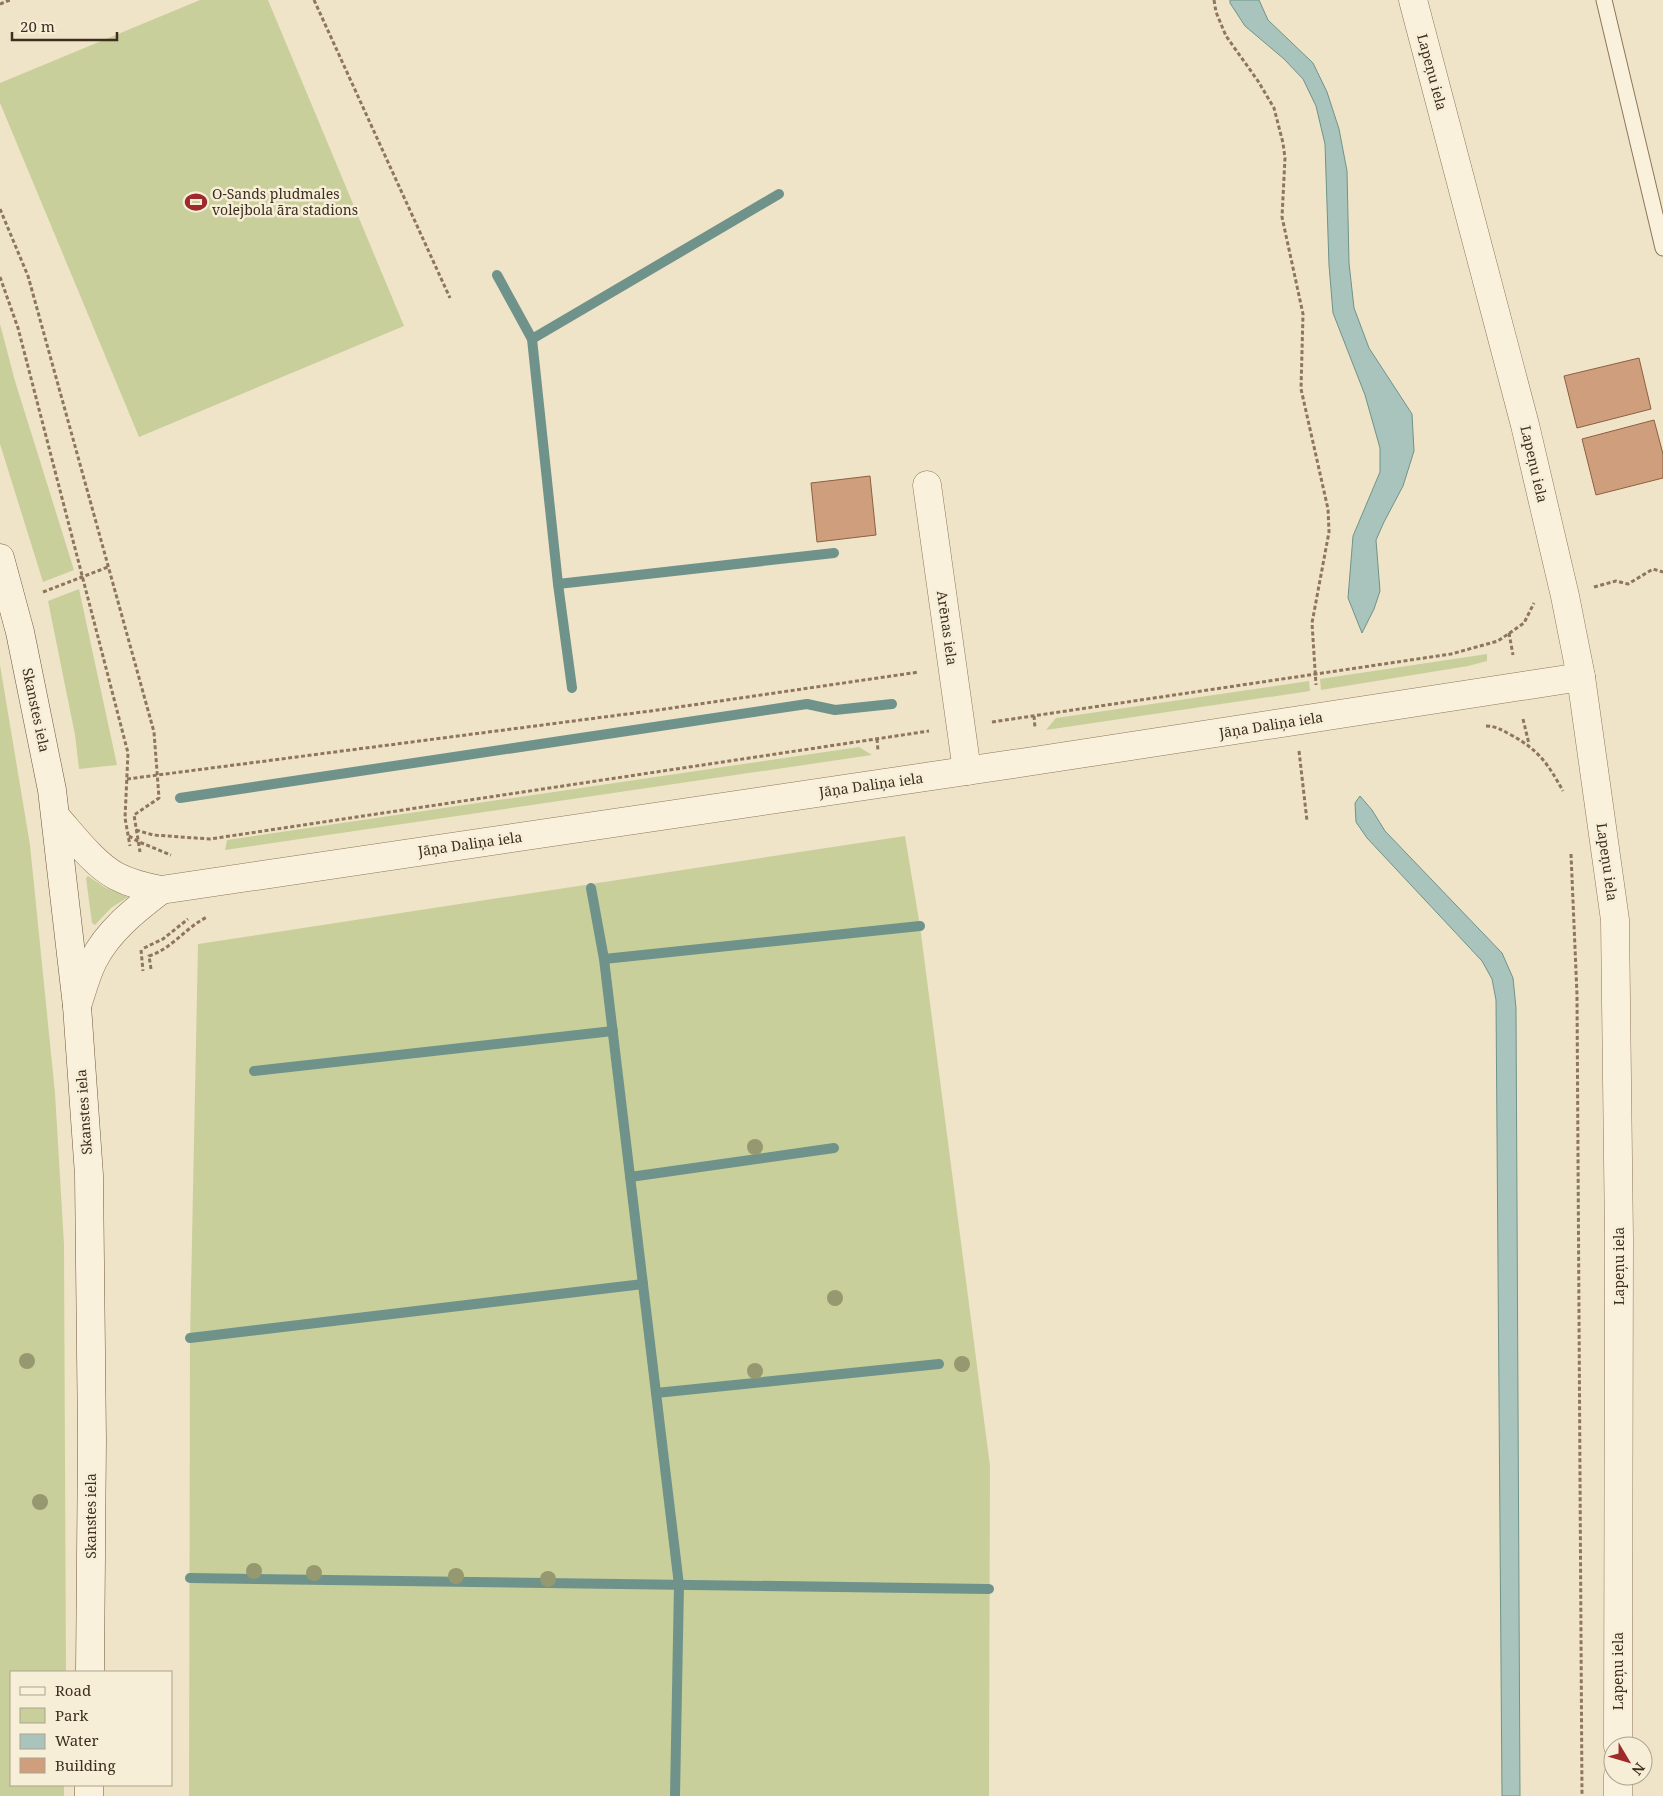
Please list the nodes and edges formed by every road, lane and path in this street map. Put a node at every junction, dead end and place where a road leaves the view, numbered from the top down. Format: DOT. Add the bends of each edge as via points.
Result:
graph roads {
  1 [pos="10,0"];
  2 [pos="314,0"];
  3 [pos="1214,0"];
  4 [pos="1413,0"];
  5 [pos="1604,0"];
  6 [pos="0,4"];
  7 [pos="0,209"];
  8 [pos="1663,248"];
  9 [pos="0,277"];
  10 [pos="450,298"];
  11 [pos="927,485"];
  12 [pos="0,558"];
  13 [pos="108,567"];
  14 [pos="1663,572"];
  15 [pos="83,577"];
  16 [pos="1566,596"];
  17 [pos="12,603"];
  18 [pos="1510,633"];
  19 [pos="1513,656"];
  20 [pos="919,672"];
  21 [pos="1315,675"];
  22 [pos="1581,677"];
  23 [pos="1316,694"];
  24 [pos="1522,712"];
  25 [pos="1478,726"];
  26 [pos="961,727"];
  27 [pos="1299,743"];
  28 [pos="1530,745"];
  29 [pos="1300,751"];
  30 [pos="1290,752"];
  31 [pos="967,771"];
  32 [pos="157,774"];
  33 [pos="127,779"];
  34 [pos="1564,794"];
  35 [pos="56,817"];
  36 [pos="1307,821"];
  37 [pos="136,830"];
  38 [pos="130,854"];
  39 [pos="1571,854"];
  40 [pos="141,858"];
  41 [pos="160,890"];
  42 [pos="214,914"];
  43 [pos="151,969"];
  44 [pos="77,1006"];
  45 [pos="90,1671"];
  46 [pos="1618,1736"];
  47 [pos="1582,1796"];
  1 -- 6 [label="path"];
  2 -- 10 [label="path"];
  3 -- 21 [label="path" via="1226,36 1274,108 1283,143 1282,218 1302,314 1301,389 1328,509 1329,532 1312,623"];
  4 -- 16 [label="street, Lapeņu iela" via="1525,425"];
  5 -- 8 [label="lane"];
  7 -- 13 [label="path" via="28,276"];
  9 -- 15 [label="path" via="18,328"];
  11 -- 26 [label="street, Arēnas iela"];
  12 -- 17 [label="street, Skanstes iela"];
  13 -- 15 [label="path"];
  13 -- 32 [label="path" via="154,732"];
  14 -- 16 [label="path" via="1653,569 1628,584 1616,581"];
  15 -- 17 [label="path"];
  15 -- 33 [label="path" via="128,752"];
  16 -- 18 [label="path" via="1536,600 1524,623"];
  16 -- 22 [label="street, Lapeņu iela"];
  17 -- 35 [label="street, Skanstes iela"];
  18 -- 19 [label="path"];
  18 -- 21 [label="path" via="1498,641 1451,654"];
  20 -- 32 [label="path" via="658,710"];
  21 -- 23 [label="path"];
  21 -- 26 [label="path"];
  22 -- 31 [label="street, Jāņa Daliņa iela"];
  22 -- 46 [label="street, Lapeņu iela" via="1615,920 1619,1238"];
  24 -- 28 [label="path"];
  25 -- 28 [label="path" via="1496,726"];
  26 -- 31 [label="street, Arēnas iela"];
  26 -- 37 [label="path" via="210,839 152,835"];
  27 -- 29 [label="path"];
  28 -- 34 [label="path" via="1550,768"];
  29 -- 30 [label="path"];
  29 -- 36 [label="path"];
  31 -- 41 [label="street, Jāņa Daliņa iela"];
  32 -- 33 [label="path"];
  32 -- 37 [label="path" via="159,798 134,816"];
  33 -- 38 [label="path" via="125,818"];
  35 -- 41 [label="street, Jāņa Daliņa iela" via="115,876"];
  35 -- 44 [label="street, Skanstes iela"];
  37 -- 40 [label="path"];
  39 -- 47 [label="path" via="1577,995"];
  41 -- 44 [label="street" via="120,924 105,942 93,961"];
  42 -- 43 [label="path" via="198,922 162,951 149,956"];
  44 -- 45 [label="street, Skanstes iela" via="89,1175"];
}
